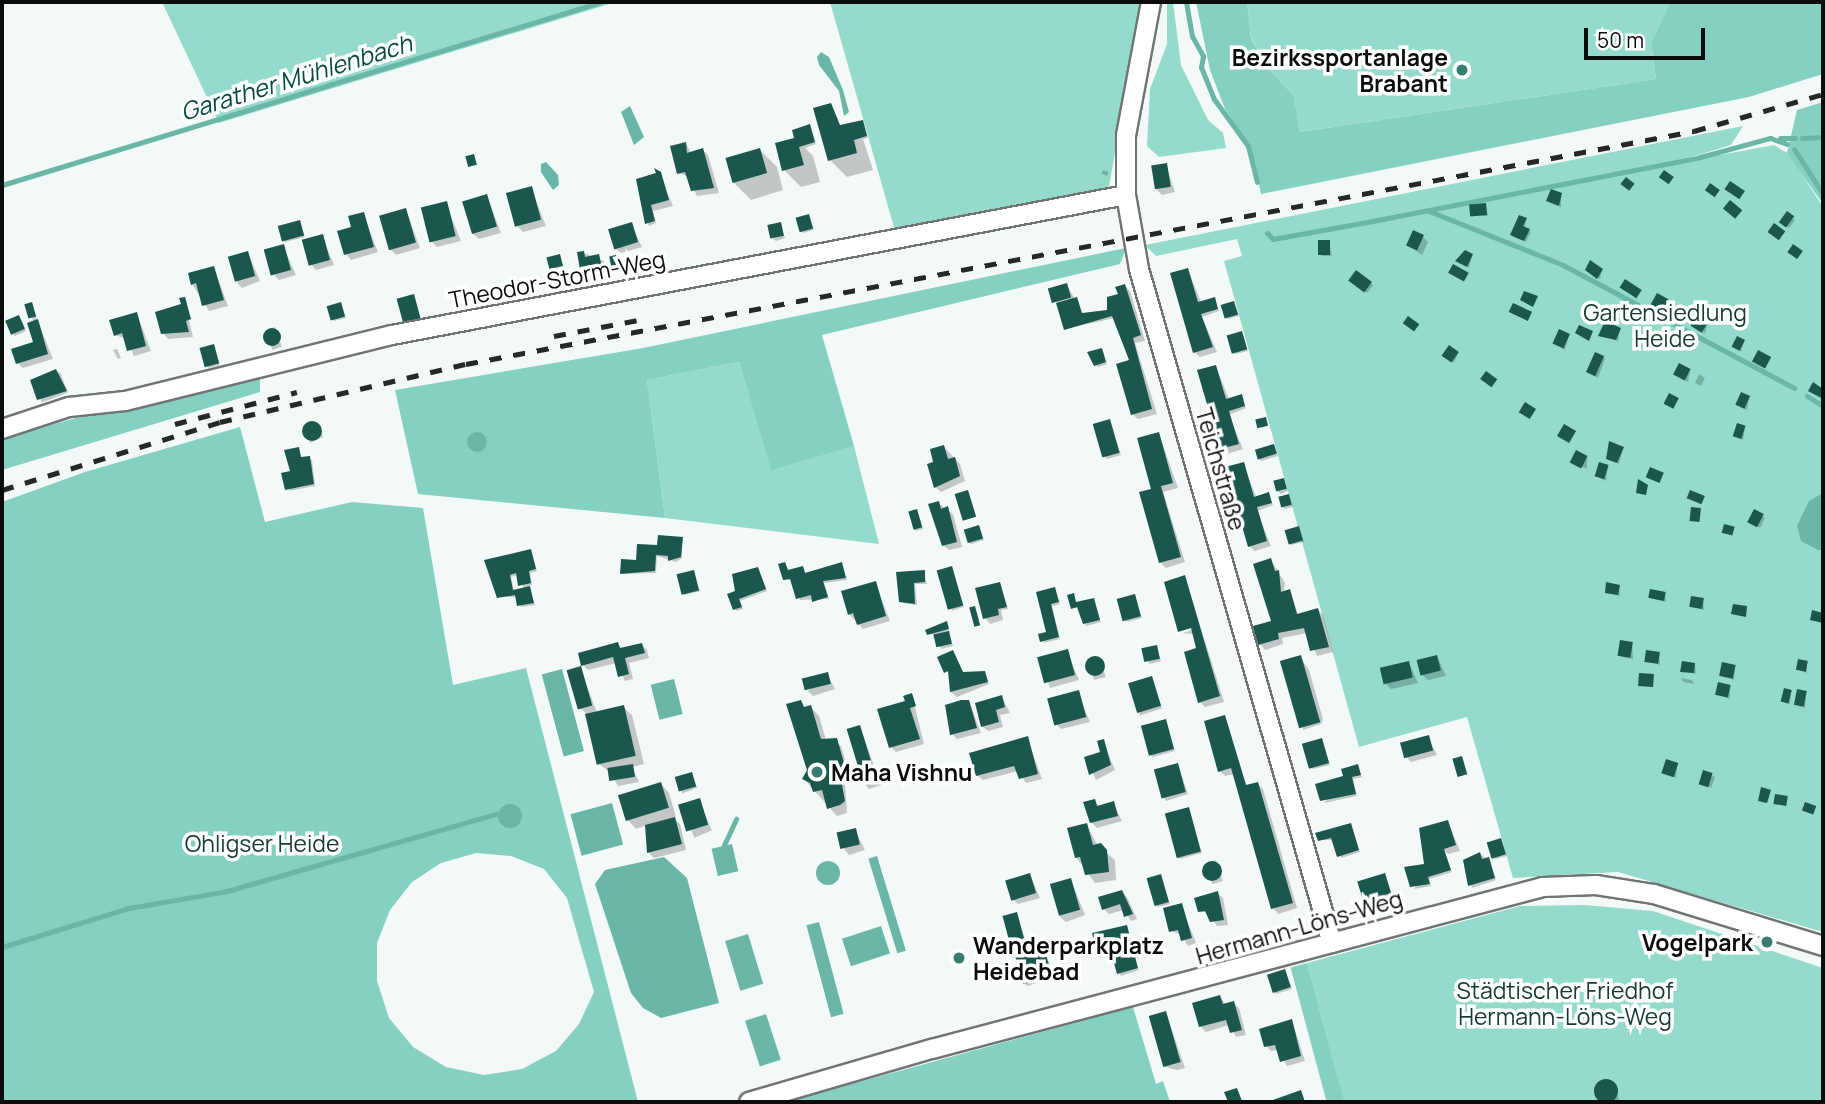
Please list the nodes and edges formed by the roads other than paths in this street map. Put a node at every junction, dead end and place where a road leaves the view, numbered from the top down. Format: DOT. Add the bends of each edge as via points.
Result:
graph roads {
  1 [pos="1151,2"];
  2 [pos="1126,195"];
  3 [pos="2,429"];
  4 [pos="1332,943"];
  5 [pos="1823,946"];
  6 [pos="749,1102"];
  1 -- 2 [label="street, Teichstraße" via="1126,136"];
  2 -- 3 [label="street, Theodor-Storm-Weg" via="392,335 125,401 69,407"];
  2 -- 4 [label="street, Teichstraße" via="1145,294"];
  4 -- 5 [label="street, Hermann-Löns-Weg" via="1516,892 1569,885 1654,894"];
  4 -- 6 [label="street, Hermann-Löns-Weg"];
}
